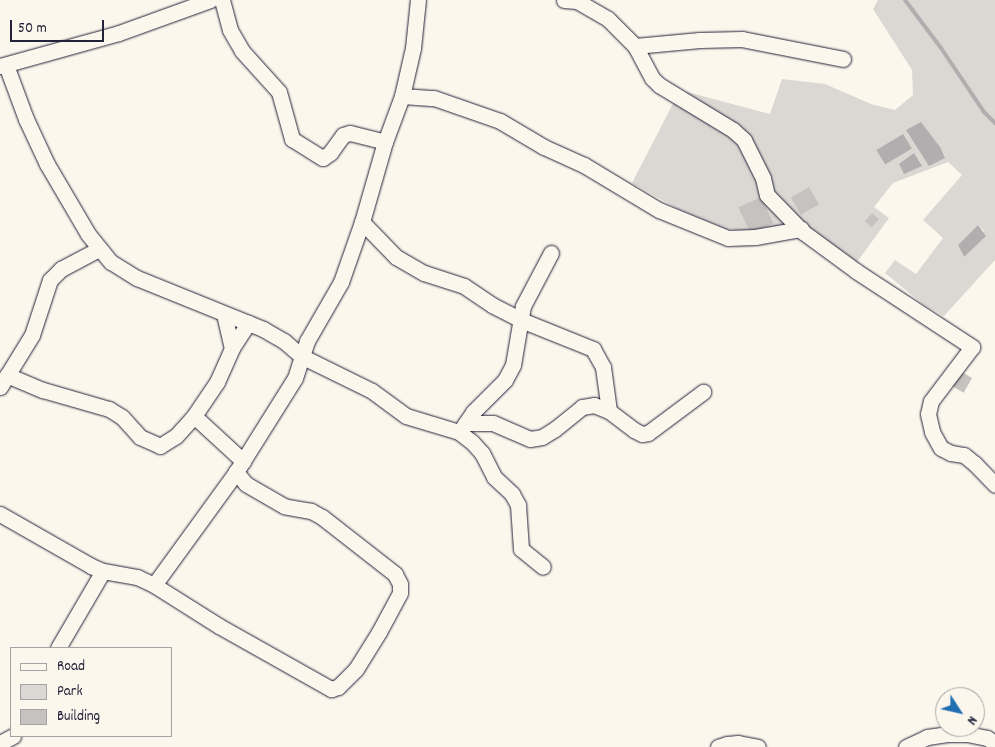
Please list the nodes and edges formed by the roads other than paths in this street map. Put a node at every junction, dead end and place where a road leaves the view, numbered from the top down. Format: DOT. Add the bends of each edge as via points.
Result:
graph roads {
  1 [pos="210,0"];
  2 [pos="222,0"];
  3 [pos="418,0"];
  4 [pos="564,0"];
  5 [pos="635,46"];
  6 [pos="843,59"];
  7 [pos="3,65"];
  8 [pos="402,96"];
  9 [pos="385,142"];
  10 [pos="362,222"];
  11 [pos="801,229"];
  12 [pos="99,249"];
  13 [pos="551,253"];
  14 [pos="224,314"];
  15 [pos="521,320"];
  16 [pos="248,323"];
  17 [pos="232,348"];
  18 [pos="302,356"];
  19 [pos="4,381"];
  20 [pos="703,392"];
  21 [pos="609,411"];
  22 [pos="194,416"];
  23 [pos="462,427"];
  24 [pos="240,466"];
  25 [pos="995,485"];
  26 [pos="0,514"];
  27 [pos="543,567"];
  28 [pos="103,571"];
  29 [pos="154,585"];
  30 [pos="59,647"];
  31 [pos="11,737"];
  32 [pos="994,740"];
  33 [pos="0,743"];
  34 [pos="718,747"];
  35 [pos="758,747"];
  36 [pos="906,747"];
  1 -- 7 [label="street" via="118,33"];
  2 -- 9 [label="street" via="230,30 242,51 279,92 292,139 323,158 343,135"];
  3 -- 8 [label="street" via="413,48"];
  4 -- 5 [label="street" via="577,1 608,19"];
  5 -- 6 [label="street" via="742,39"];
  5 -- 11 [label="street" via="659,86 733,130 744,140 763,178 767,195"];
  7 -- 12 [label="street" via="47,164"];
  8 -- 9 [label="street"];
  8 -- 11 [label="street" via="434,98 500,121 544,147 584,165 659,210 728,238"];
  9 -- 10 [label="street"];
  10 -- 15 [label="street" via="396,257 424,273 464,286"];
  10 -- 18 [label="street" via="341,282 307,341"];
  11 -- 25 [label="street" via="821,247 972,347 931,401 928,414 932,432 941,448 964,456"];
  12 -- 14 [label="street" via="116,266 137,278"];
  12 -- 19 [label="street" via="61,269 50,280 32,335"];
  13 -- 15 [label="street" via="531,288"];
  14 -- 16 [label="street"];
  14 -- 17 [label="street"];
  15 -- 21 [label="street" via="593,349 603,367"];
  15 -- 23 [label="street" via="514,364 505,380"];
  16 -- 17 [label="street"];
  16 -- 18 [label="street" via="284,341"];
  17 -- 22 [label="street" via="217,382"];
  18 -- 23 [label="street" via="367,389 406,416"];
  18 -- 24 [label="street" via="295,378"];
  19 -- 22 [label="street" via="109,409 153,445 166,443"];
  20 -- 21 [label="street" via="648,433 634,430"];
  21 -- 23 [label="street" via="594,405 582,407 555,428 530,439 493,423"];
  22 -- 24 [label="street"];
  23 -- 27 [label="street" via="482,453 494,477 512,494 518,505 521,549"];
  24 -- 29 [label="street"];
  24 -- 29 [label="street" via="246,484 284,506 312,511 322,517 395,574 400,593 356,669 347,680 331,689"];
  26 -- 28 [label="street"];
  28 -- 29 [label="street" via="127,574"];
  28 -- 30 [label="street"];
  31 -- 33 [label="street"];
  32 -- 36 [label="street" via="949,734 927,737"];
  34 -- 35 [label="street" via="738,743"];
}
